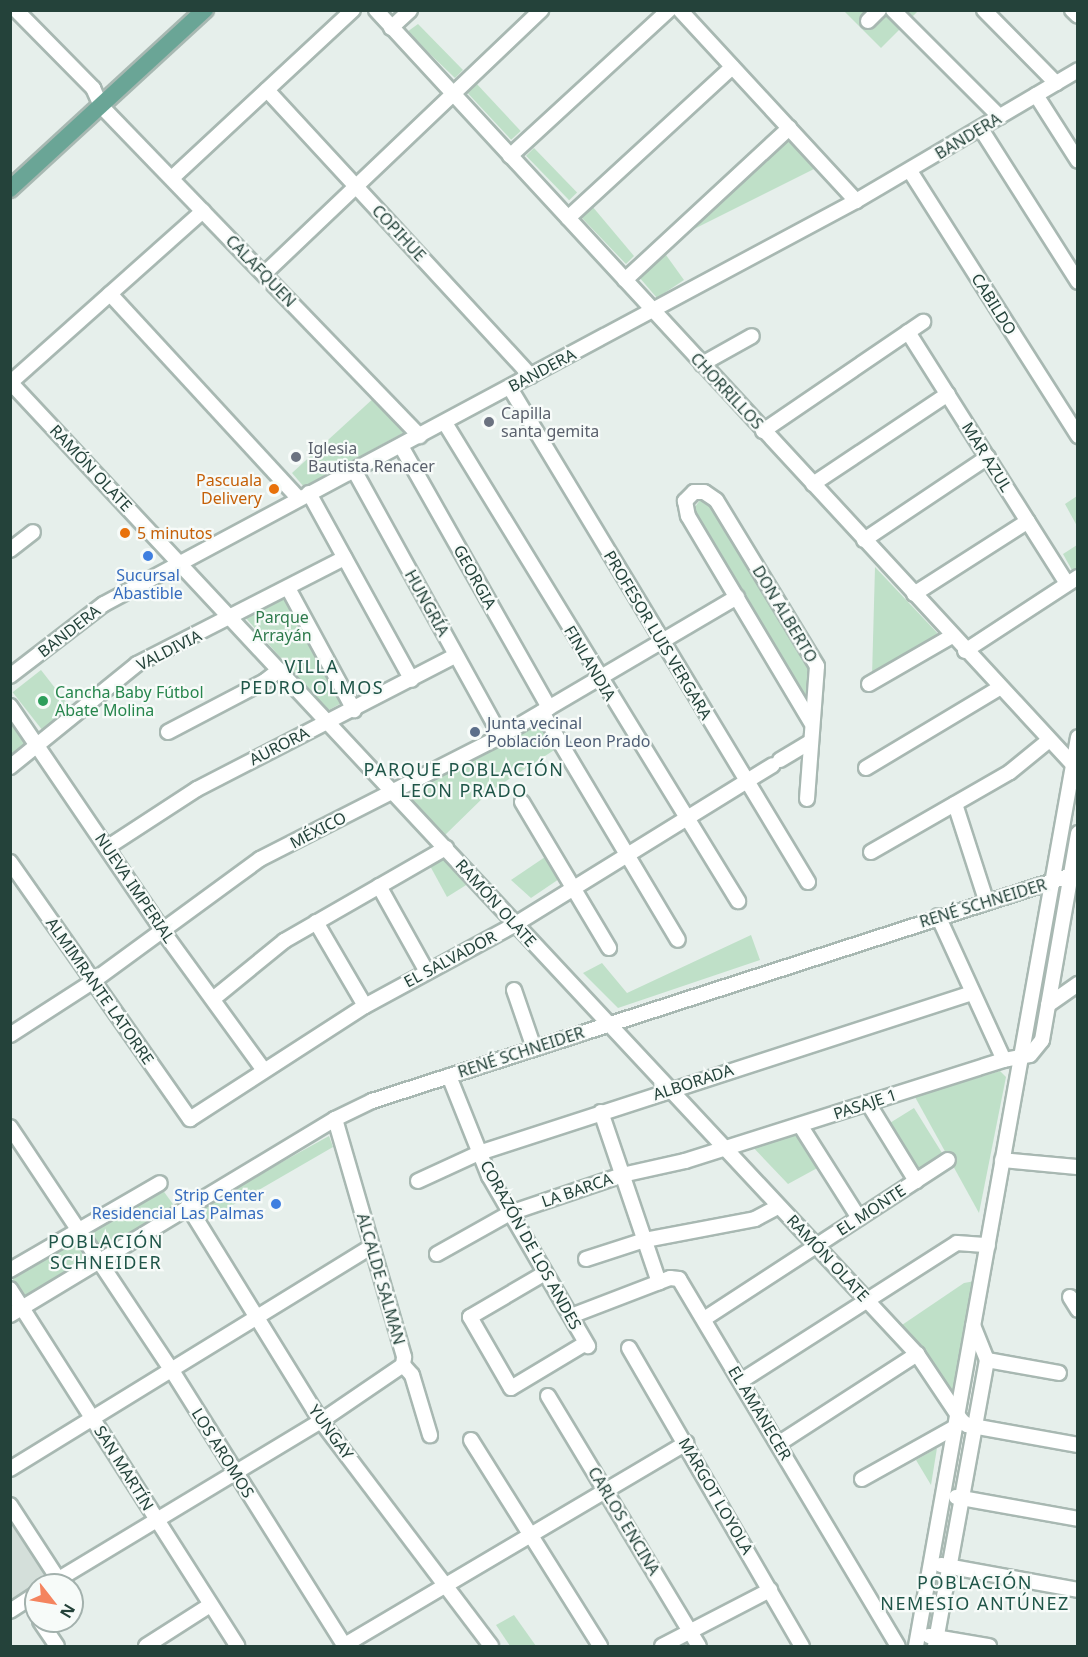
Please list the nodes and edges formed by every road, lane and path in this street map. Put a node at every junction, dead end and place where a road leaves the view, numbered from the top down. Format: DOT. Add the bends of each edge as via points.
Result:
graph roads {
  1 [pos="16,10"];
  2 [pos="353,10"];
  3 [pos="376,10"];
  4 [pos="410,10"];
  5 [pos="541,10"];
  6 [pos="669,10"];
  7 [pos="680,10"];
  8 [pos="879,10"];
  9 [pos="893,10"];
  10 [pos="984,10"];
  11 [pos="1072,10"];
  12 [pos="204,11"];
  13 [pos="1077,16"];
  14 [pos="868,21"];
  15 [pos="392,28"];
  16 [pos="732,67"];
  17 [pos="1077,70"];
  18 [pos="1056,83"];
  19 [pos="267,90"];
  20 [pos="453,94"];
  21 [pos="1036,95"];
  22 [pos="102,106"];
  23 [pos="1000,117"];
  24 [pos="789,128"];
  25 [pos="981,129"];
  26 [pos="510,156"];
  27 [pos="1076,156"];
  28 [pos="910,171"];
  29 [pos="172,178"];
  30 [pos="357,187"];
  31 [pos="10,189"];
  32 [pos="856,201"];
  33 [pos="203,211"];
  34 [pos="568,218"];
  35 [pos="264,274"];
  36 [pos="625,280"];
  37 [pos="1077,282"];
  38 [pos="110,294"];
  39 [pos="652,310"];
  40 [pos="923,322"];
  41 [pos="908,332"];
  42 [pos="752,336"];
  43 [pos="702,364"];
  44 [pos="531,376"];
  45 [pos="11,382"];
  46 [pos="510,388"];
  47 [pos="948,394"];
  48 [pos="445,423"];
  49 [pos="763,430"];
  50 [pos="420,436"];
  51 [pos="1077,436"];
  52 [pos="402,446"];
  53 [pos="987,457"];
  54 [pos="354,470"];
  55 [pos="813,484"];
  56 [pos="303,496"];
  57 [pos="1028,521"];
  58 [pos="33,532"];
  59 [pos="864,540"];
  60 [pos="10,550"];
  61 [pos="344,558"];
  62 [pos="179,562"];
  63 [pos="1072,579"];
  64 [pos="288,588"];
  65 [pos="914,594"];
  66 [pos="737,597"];
  67 [pos="231,618"];
  68 [pos="952,636"];
  69 [pos="661,639"];
  70 [pos="965,651"];
  71 [pos="455,656"];
  72 [pos="279,670"];
  73 [pos="10,676"];
  74 [pos="598,678"];
  75 [pos="412,681"];
  76 [pos="869,684"];
  77 [pos="999,688"];
  78 [pos="10,706"];
  79 [pos="354,710"];
  80 [pos="545,710"];
  81 [pos="327,721"];
  82 [pos="811,722"];
  83 [pos="168,732"];
  84 [pos="501,736"];
  85 [pos="1077,737"];
  86 [pos="1048,741"];
  87 [pos="810,742"];
  88 [pos="39,744"];
  89 [pos="10,767"];
  90 [pos="866,768"];
  91 [pos="1075,769"];
  92 [pos="746,782"];
  93 [pos="393,792"];
  94 [pos="807,799"];
  95 [pos="522,802"];
  96 [pos="955,804"];
  97 [pos="687,818"];
  98 [pos="1077,833"];
  99 [pos="108,848"];
  100 [pos="446,849"];
  101 [pos="872,852"];
  102 [pos="628,854"];
  103 [pos="10,862"];
  104 [pos="1069,876"];
  105 [pos="808,882"];
  106 [pos="1052,882"];
  107 [pos="379,886"];
  108 [pos="573,889"];
  109 [pos="986,900"];
  110 [pos="738,901"];
  111 [pos="938,916"];
  112 [pos="316,922"];
  113 [pos="514,925"];
  114 [pos="162,930"];
  115 [pos="678,940"];
  116 [pos="609,948"];
  117 [pos="426,970"];
  118 [pos="92,982"];
  119 [pos="1077,984"];
  120 [pos="514,990"];
  121 [pos="972,993"];
  122 [pos="213,999"];
  123 [pos="1048,1005"];
  124 [pos="365,1006"];
  125 [pos="609,1023"];
  126 [pos="10,1035"];
  127 [pos="534,1048"];
  128 [pos="1020,1058"];
  129 [pos="1004,1060"];
  130 [pos="263,1069"];
  131 [pos="449,1076"];
  132 [pos="671,1090"];
  133 [pos="868,1103"];
  134 [pos="601,1112"];
  135 [pos="190,1119"];
  136 [pos="335,1119"];
  137 [pos="800,1125"];
  138 [pos="10,1127"];
  139 [pos="726,1148"];
  140 [pos="479,1153"];
  141 [pos="948,1160"];
  142 [pos="1002,1160"];
  143 [pos="1077,1167"];
  144 [pos="622,1175"];
  145 [pos="418,1180"];
  146 [pos="916,1181"];
  147 [pos="160,1183"];
  148 [pos="188,1206"];
  149 [pos="779,1206"];
  150 [pos="510,1213"];
  151 [pos="859,1218"];
  152 [pos="80,1232"];
  153 [pos="645,1240"];
  154 [pos="988,1245"];
  155 [pos="372,1246"];
  156 [pos="816,1246"];
  157 [pos="437,1254"];
  158 [pos="586,1259"];
  159 [pos="98,1260"];
  160 [pos="10,1270"];
  161 [pos="545,1273"];
  162 [pos="659,1282"];
  163 [pos="10,1289"];
  164 [pos="1070,1297"];
  165 [pos="867,1300"];
  166 [pos="1077,1310"];
  167 [pos="16,1311"];
  168 [pos="256,1316"];
  169 [pos="571,1316"];
  170 [pos="704,1319"];
  171 [pos="973,1326"];
  172 [pos="629,1348"];
  173 [pos="917,1354"];
  174 [pos="403,1365"];
  175 [pos="986,1365"];
  176 [pos="965,1368"];
  177 [pos="171,1369"];
  178 [pos="1059,1372"];
  179 [pos="741,1381"];
  180 [pos="548,1396"];
  181 [pos="92,1418"];
  182 [pos="956,1420"];
  183 [pos="321,1421"];
  184 [pos="975,1427"];
  185 [pos="430,1435"];
  186 [pos="471,1440"];
  187 [pos="686,1443"];
  188 [pos="778,1444"];
  189 [pos="1077,1445"];
  190 [pos="10,1469"];
  191 [pos="234,1472"];
  192 [pos="862,1479"];
  193 [pos="607,1490"];
  194 [pos="943,1495"];
  195 [pos="962,1498"];
  196 [pos="10,1505"];
  197 [pos="156,1518"];
  198 [pos="1077,1519"];
  199 [pos="531,1536"];
  200 [pos="931,1563"];
  201 [pos="950,1567"];
  202 [pos="48,1573"];
  203 [pos="67,1573"];
  204 [pos="447,1586"];
  205 [pos="770,1590"];
  206 [pos="1077,1590"];
  207 [pos="24,1602"];
  208 [pos="210,1605"];
  209 [pos="10,1611"];
  210 [pos="690,1632"];
  211 [pos="48,1633"];
  212 [pos="917,1640"];
  213 [pos="936,1642"];
  214 [pos="344,1646"];
  215 [pos="57,1647"];
  216 [pos="146,1647"];
  217 [pos="237,1647"];
  218 [pos="491,1647"];
  219 [pos="600,1647"];
  220 [pos="662,1647"];
  221 [pos="699,1647"];
  222 [pos="802,1647"];
  223 [pos="898,1647"];
  224 [pos="989,1647"];
  1 -- 22 [label="street, CALAFQUEN" via="93,88"];
  2 -- 19 [label="street"];
  3 -- 15 [label="street, CHORRILLOS"];
  4 -- 15 [label="street"];
  5 -- 20 [label="street"];
  6 -- 26 [label="street"];
  7 -- 16 [label="street"];
  8 -- 14 [label="street"];
  9 -- 23 [label="street"];
  10 -- 18 [label="street"];
  11 -- 13 [label="street"];
  12 -- 22 [label="main road"];
  15 -- 20 [label="street, CHORRILLOS"];
  16 -- 24 [label="street"];
  16 -- 34 [label="street"];
  17 -- 18 [label="street, BANDERA"];
  18 -- 21 [label="street, BANDERA"];
  19 -- 29 [label="street"];
  19 -- 30 [label="street, COPIHUE"];
  20 -- 26 [label="street, CHORRILLOS"];
  20 -- 30 [label="street"];
  21 -- 23 [label="street, BANDERA"];
  21 -- 27 [label="street"];
  22 -- 29 [label="street, CALAFQUEN"];
  22 -- 31 [label="main road"];
  23 -- 25 [label="street, BANDERA"];
  24 -- 32 [label="street"];
  24 -- 36 [label="street"];
  25 -- 28 [label="street, BANDERA"];
  25 -- 37 [label="street"];
  26 -- 34 [label="street, CHORRILLOS"];
  28 -- 32 [label="street, BANDERA"];
  28 -- 51 [label="street, CABILDO"];
  29 -- 33 [label="street, CALAFQUEN"];
  30 -- 35 [label="street"];
  30 -- 44 [label="street, COPIHUE"];
  32 -- 39 [label="street, BANDERA"];
  33 -- 35 [label="street, CALAFQUEN"];
  33 -- 38 [label="street"];
  34 -- 36 [label="street, CHORRILLOS"];
  35 -- 50 [label="street, CALAFQUEN"];
  36 -- 39 [label="street, CHORRILLOS"];
  38 -- 45 [label="street"];
  38 -- 56 [label="street"];
  39 -- 43 [label="street, CHORRILLOS"];
  39 -- 44 [label="street, BANDERA"];
  40 -- 41 [label="street"];
  41 -- 47 [label="street, MAR AZUL"];
  41 -- 49 [label="street"];
  42 -- 43 [label="street"];
  43 -- 49 [label="street, CHORRILLOS"];
  44 -- 46 [label="street, BANDERA"];
  45 -- 62 [label="street, RAMÓN OLATE"];
  46 -- 48 [label="street, BANDERA"];
  46 -- 69 [label="street, PROFESOR LUIS VERGARA"];
  47 -- 53 [label="street, MAR AZUL"];
  47 -- 55 [label="street"];
  48 -- 50 [label="street, BANDERA"];
  48 -- 74 [label="street, FINLANDIA"];
  49 -- 55 [label="street, CHORRILLOS"];
  50 -- 52 [label="street, BANDERA"];
  52 -- 54 [label="street, BANDERA"];
  52 -- 80 [label="street, GEORGIA"];
  53 -- 57 [label="street, MAR AZUL"];
  53 -- 59 [label="street"];
  54 -- 56 [label="street, BANDERA"];
  54 -- 71 [label="street, HUNGRÍA"];
  55 -- 59 [label="street, CHORRILLOS"];
  56 -- 61 [label="street"];
  56 -- 62 [label="street, BANDERA"];
  57 -- 63 [label="street, MAR AZUL"];
  57 -- 65 [label="street"];
  58 -- 60 [label="street"];
  59 -- 65 [label="street, CHORRILLOS"];
  61 -- 64 [label="street, VALDIVIA"];
  61 -- 75 [label="street"];
  62 -- 67 [label="street, RAMÓN OLATE"];
  62 -- 73 [label="street, BANDERA" via="104,604"];
  63 -- 70 [label="street"];
  64 -- 67 [label="street, VALDIVIA"];
  64 -- 79 [label="street"];
  65 -- 68 [label="street, CHORRILLOS"];
  66 -- 69 [label="street, MÉXICO"];
  66 -- 82 [label="street"];
  66 -- 82 [label="street, DON ALBERTO" via="688,516 685,501 694,492 704,492 716,500 817,666"];
  67 -- 72 [label="street, RAMÓN OLATE"];
  67 -- 88 [label="street, VALDIVIA" via="138,664"];
  68 -- 70 [label="street, CHORRILLOS"];
  68 -- 76 [label="street"];
  69 -- 74 [label="street, MÉXICO"];
  69 -- 92 [label="street, PROFESOR LUIS VERGARA"];
  70 -- 77 [label="street, CHORRILLOS"];
  71 -- 75 [label="street, AURORA"];
  71 -- 84 [label="street, HUNGRÍA"];
  72 -- 81 [label="street, RAMÓN OLATE"];
  72 -- 83 [label="street"];
  74 -- 80 [label="street, MÉXICO"];
  74 -- 97 [label="street, FINLANDIA"];
  75 -- 79 [label="street, AURORA"];
  77 -- 86 [label="street, CHORRILLOS"];
  77 -- 90 [label="street"];
  78 -- 88 [label="street, NUEVA IMPERIAL"];
  79 -- 81 [label="street, AURORA"];
  80 -- 84 [label="street, MÉXICO"];
  80 -- 102 [label="street, GEORGIA"];
  81 -- 93 [label="street, RAMÓN OLATE"];
  81 -- 99 [label="street, AURORA" via="197,789"];
  82 -- 87 [label="street, DON ALBERTO"];
  84 -- 93 [label="street, MÉXICO"];
  85 -- 91 [label="street"];
  86 -- 91 [label="street, CHORRILLOS"];
  86 -- 96 [label="street" via="1010,772"];
  87 -- 92 [label="street, EL SALVADOR"];
  87 -- 94 [label="street, DON ALBERTO"];
  88 -- 89 [label="street, VALDIVIA"];
  88 -- 99 [label="street, NUEVA IMPERIAL"];
  91 -- 106 [label="street"];
  92 -- 97 [label="street, EL SALVADOR"];
  92 -- 105 [label="street, PROFESOR LUIS VERGARA"];
  93 -- 100 [label="street, RAMÓN OLATE"];
  93 -- 114 [label="street, MÉXICO" via="260,859"];
  95 -- 108 [label="street"];
  96 -- 101 [label="street"];
  96 -- 109 [label="street"];
  97 -- 102 [label="street, EL SALVADOR"];
  97 -- 110 [label="street, FINLANDIA"];
  98 -- 104 [label="street"];
  99 -- 114 [label="street, NUEVA IMPERIAL"];
  100 -- 107 [label="street"];
  100 -- 113 [label="street, RAMÓN OLATE"];
  102 -- 108 [label="street, EL SALVADOR"];
  102 -- 115 [label="street, GEORGIA"];
  103 -- 118 [label="street, ALMIMRANTE LATORRE"];
  104 -- 106 [label="street, RENÉ SCHNEIDER"];
  104 -- 123 [label="street"];
  106 -- 109 [label="street, RENÉ SCHNEIDER"];
  106 -- 128 [label="street"];
  107 -- 112 [label="street"];
  107 -- 117 [label="street"];
  108 -- 113 [label="street, EL SALVADOR"];
  108 -- 116 [label="street"];
  109 -- 111 [label="street, RENÉ SCHNEIDER"];
  111 -- 121 [label="street"];
  111 -- 125 [label="street, RENÉ SCHNEIDER"];
  112 -- 122 [label="street" via="284,941"];
  112 -- 124 [label="street"];
  113 -- 117 [label="street, EL SALVADOR"];
  113 -- 125 [label="street, RAMÓN OLATE"];
  114 -- 118 [label="street, MÉXICO"];
  114 -- 122 [label="street, NUEVA IMPERIAL"];
  117 -- 124 [label="street, EL SALVADOR"];
  118 -- 126 [label="street, MÉXICO"];
  118 -- 135 [label="street, ALMIMRANTE LATORRE"];
  119 -- 123 [label="street"];
  120 -- 127 [label="street"];
  121 -- 129 [label="street"];
  121 -- 132 [label="street, ALBORADA"];
  122 -- 130 [label="street, NUEVA IMPERIAL"];
  123 -- 128 [label="street" via="1040,1044 1034,1053"];
  124 -- 130 [label="street, EL SALVADOR"];
  125 -- 127 [label="street, RENÉ SCHNEIDER"];
  125 -- 132 [label="street, RAMÓN OLATE"];
  127 -- 131 [label="street, RENÉ SCHNEIDER"];
  128 -- 129 [label="street, PASAJE 1"];
  128 -- 142 [label="street"];
  129 -- 133 [label="street, PASAJE 1"];
  130 -- 135 [label="street, EL SALVADOR"];
  131 -- 136 [label="street, RENÉ SCHNEIDER" via="372,1101"];
  131 -- 140 [label="street, CORAZÓN DE LOS ANDES"];
  132 -- 134 [label="street, ALBORADA"];
  132 -- 139 [label="street, RAMÓN OLATE"];
  133 -- 137 [label="street, PASAJE 1"];
  133 -- 146 [label="street"];
  134 -- 140 [label="street, ALBORADA"];
  134 -- 144 [label="street"];
  136 -- 148 [label="street, RENÉ SCHNEIDER"];
  136 -- 155 [label="street, ALCALDE SALMAN"];
  137 -- 139 [label="street, PASAJE 1"];
  137 -- 151 [label="street"];
  138 -- 152 [label="street, LOS AROMOS"];
  139 -- 144 [label="street, LA BARCA"];
  139 -- 149 [label="street, RAMÓN OLATE"];
  140 -- 145 [label="street, ALBORADA"];
  140 -- 150 [label="street, CORAZÓN DE LOS ANDES"];
  141 -- 146 [label="street, EL MONTE"];
  142 -- 143 [label="street"];
  142 -- 154 [label="street"];
  144 -- 150 [label="street, LA BARCA"];
  144 -- 153 [label="street"];
  146 -- 151 [label="street, EL MONTE"];
  147 -- 152 [label="street"];
  148 -- 159 [label="street, RENÉ SCHNEIDER"];
  148 -- 168 [label="street, YUNGAY"];
  149 -- 153 [label="street" via="755,1219"];
  149 -- 156 [label="street, RAMÓN OLATE"];
  150 -- 157 [label="street, LA BARCA"];
  150 -- 161 [label="street, CORAZÓN DE LOS ANDES"];
  151 -- 156 [label="street, EL MONTE"];
  152 -- 159 [label="street, LOS AROMOS"];
  152 -- 160 [label="street"];
  153 -- 158 [label="street"];
  153 -- 162 [label="street"];
  154 -- 165 [label="street" via="957,1243"];
  154 -- 171 [label="street"];
  155 -- 168 [label="street"];
  155 -- 174 [label="street, ALCALDE SALMAN"];
  156 -- 165 [label="street, RAMÓN OLATE"];
  156 -- 170 [label="street, EL MONTE"];
  159 -- 167 [label="street, RENÉ SCHNEIDER"];
  159 -- 177 [label="street, LOS AROMOS"];
  161 -- 169 [label="street, CORAZÓN DE LOS ANDES"];
  161 -- 169 [label="street, CORAZÓN DE LOS ANDES" via="470,1317 511,1388 587,1345"];
  162 -- 169 [label="street"];
  162 -- 170 [label="street, EL AMANECER" via="679,1279"];
  163 -- 167 [label="street, SAN MARTÍN"];
  164 -- 166 [label="street"];
  165 -- 173 [label="street, RAMÓN OLATE"];
  165 -- 179 [label="street"];
  167 -- 181 [label="street, SAN MARTÍN"];
  168 -- 177 [label="street"];
  168 -- 183 [label="street, YUNGAY"];
  170 -- 179 [label="street, EL AMANECER"];
  171 -- 175 [label="street"];
  171 -- 176 [label="street"];
  172 -- 187 [label="street, MARGOT LOYOLA"];
  173 -- 182 [label="street, RAMÓN OLATE"];
  173 -- 188 [label="street"];
  174 -- 183 [label="street"];
  174 -- 185 [label="street, ALCALDE SALMAN" via="412,1375"];
  175 -- 176 [label="street"];
  175 -- 178 [label="street"];
  175 -- 184 [label="street"];
  176 -- 182 [label="street"];
  177 -- 181 [label="street"];
  177 -- 191 [label="street, LOS AROMOS"];
  179 -- 188 [label="street, EL AMANECER"];
  180 -- 193 [label="street, CARLOS ENCINA"];
  181 -- 190 [label="street"];
  181 -- 197 [label="street, SAN MARTÍN"];
  182 -- 184 [label="street, RAMÓN OLATE"];
  182 -- 192 [label="street"];
  182 -- 194 [label="street"];
  183 -- 191 [label="street"];
  183 -- 204 [label="street, YUNGAY"];
  184 -- 189 [label="street"];
  184 -- 195 [label="street"];
  186 -- 199 [label="street"];
  187 -- 193 [label="street"];
  187 -- 205 [label="street, MARGOT LOYOLA"];
  188 -- 223 [label="street, EL AMANECER"];
  191 -- 197 [label="street"];
  191 -- 214 [label="street, LOS AROMOS"];
  193 -- 199 [label="street"];
  193 -- 210 [label="street, CARLOS ENCINA"];
  194 -- 195 [label="street"];
  194 -- 200 [label="street"];
  195 -- 198 [label="street"];
  195 -- 201 [label="street"];
  196 -- 202 [label="street"];
  197 -- 203 [label="street"];
  197 -- 208 [label="street, SAN MARTÍN"];
  199 -- 204 [label="street"];
  199 -- 219 [label="street"];
  200 -- 201 [label="street"];
  200 -- 212 [label="street"];
  201 -- 206 [label="street"];
  201 -- 213 [label="street"];
  204 -- 214 [label="street"];
  204 -- 218 [label="street, YUNGAY"];
  205 -- 210 [label="street"];
  205 -- 222 [label="street, MARGOT LOYOLA"];
  207 -- 209 [label="street"];
  208 -- 216 [label="street"];
  208 -- 217 [label="street, SAN MARTÍN"];
  210 -- 220 [label="street"];
  210 -- 221 [label="street, CARLOS ENCINA"];
  211 -- 215 [label="street"];
  212 -- 213 [label="street"];
  213 -- 224 [label="street"];
}
